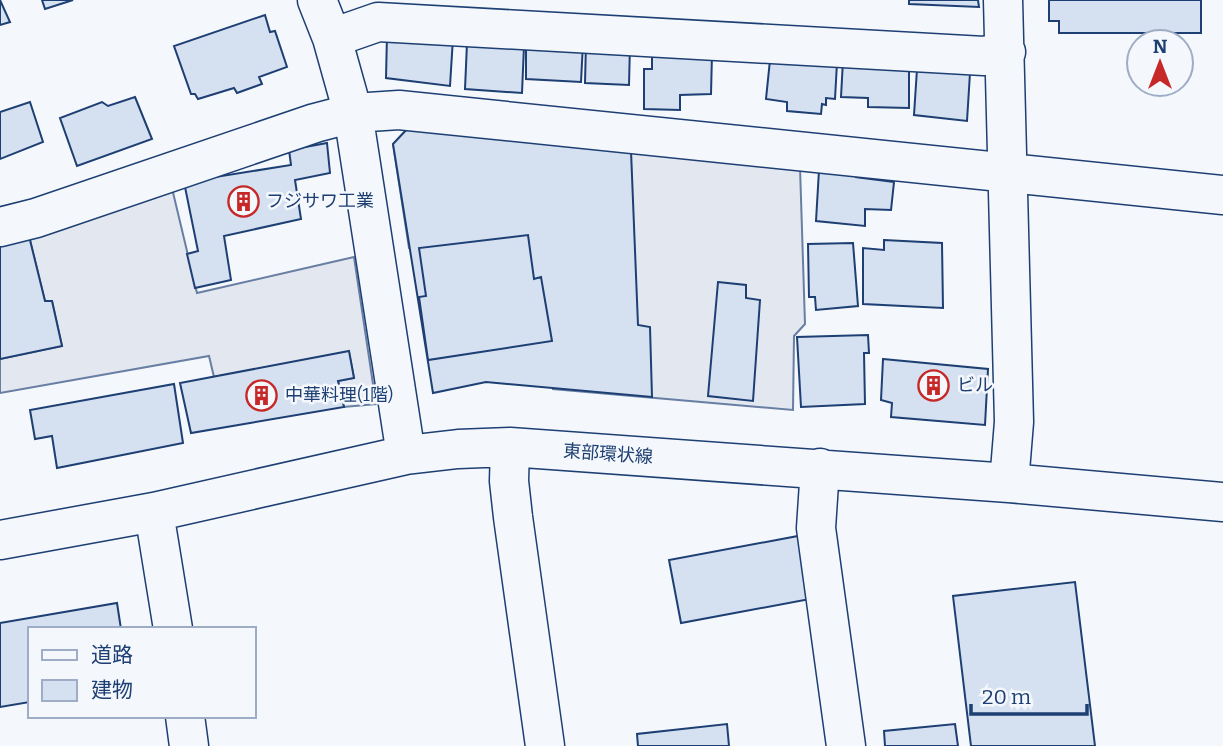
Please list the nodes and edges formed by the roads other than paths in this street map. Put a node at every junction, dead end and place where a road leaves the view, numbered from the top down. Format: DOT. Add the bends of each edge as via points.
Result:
graph roads {
  1 [pos="317,0"];
  2 [pos="1003,0"];
  3 [pos="332,38"];
  4 [pos="1006,52"];
  5 [pos="354,113"];
  6 [pos="1009,173"];
  7 [pos="1223,195"];
  8 [pos="0,227"];
  9 [pos="510,447"];
  10 [pos="406,455"];
  11 [pos="820,468"];
  12 [pos="1009,483"];
  13 [pos="1223,502"];
  14 [pos="154,512"];
  15 [pos="0,540"];
  16 [pos="173,627"];
  17 [pos="185,718"];
  18 [pos="189,746"];
  19 [pos="545,746"];
  20 [pos="846,746"];
  1 -- 3 [label="street"];
  2 -- 4 [label="street"];
  3 -- 4 [label="street" via="378,22 984,56"];
  3 -- 5 [label="street"];
  4 -- 6 [label="street"];
  5 -- 6 [label="street" via="399,110"];
  5 -- 8 [label="street"];
  5 -- 10 [label="street"];
  6 -- 7 [label="street"];
  6 -- 12 [label="street" via="1014,422"];
  9 -- 10 [label="street, 東部環状線"];
  9 -- 11 [label="street, 東部環状線"];
  9 -- 19 [label="street" via="513,517"];
  10 -- 14 [label="street, 東部環状線"];
  11 -- 12 [label="street, 東部環状線"];
  11 -- 20 [label="street" via="816,528"];
  12 -- 13 [label="street, 東部環状線"];
  14 -- 15 [label="street, 東部環状線"];
  14 -- 16 [label="street"];
  17 -- 18 [label="street"];
}
